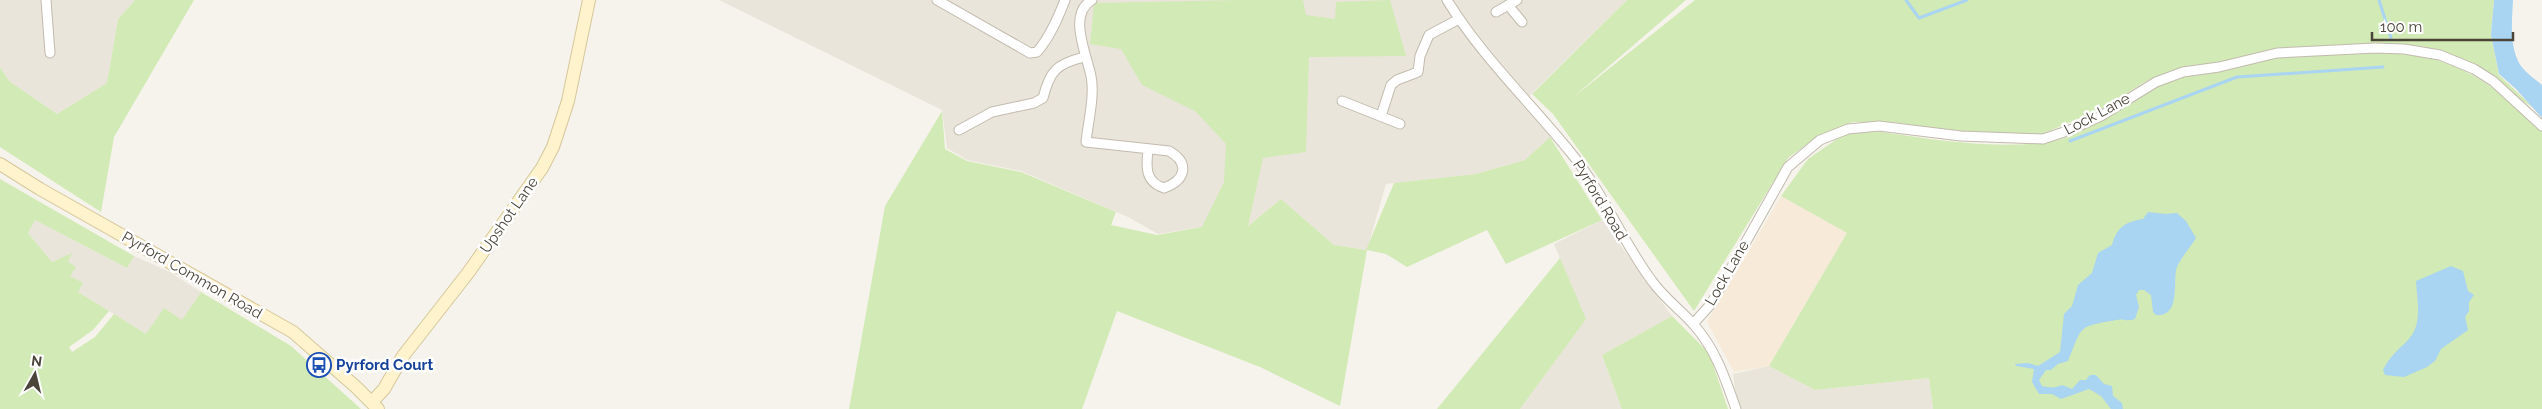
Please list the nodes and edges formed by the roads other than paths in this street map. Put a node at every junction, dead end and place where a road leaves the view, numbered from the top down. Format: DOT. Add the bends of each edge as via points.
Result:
graph roads {
  1 [pos="46,0"];
  2 [pos="589,0"];
  3 [pos="936,0"];
  4 [pos="1065,0"];
  5 [pos="1092,0"];
  6 [pos="1448,0"];
  7 [pos="1517,0"];
  8 [pos="1508,5"];
  9 [pos="1496,12"];
  10 [pos="1459,19"];
  11 [pos="1522,22"];
  12 [pos="50,53"];
  13 [pos="1084,57"];
  14 [pos="1342,101"];
  15 [pos="1381,116"];
  16 [pos="1400,124"];
  17 [pos="2542,126"];
  18 [pos="959,130"];
  19 [pos="1148,150"];
  20 [pos="0,164"];
  21 [pos="1693,324"];
  22 [pos="375,405"];
  23 [pos="1736,409"];
  1 -- 12 [label="street"];
  2 -- 22 [label="main road, Upshot Lane" via="568,101 542,168 468,273 403,356"];
  3 -- 4 [label="street" via="1030,53 1037,52 1052,30"];
  5 -- 13 [label="street" via="1081,13"];
  6 -- 10 [label="street, Pyrford Road"];
  7 -- 8 [label="street"];
  8 -- 9 [label="street"];
  8 -- 11 [label="street"];
  10 -- 15 [label="street" via="1429,36 1420,56 1418,72 1391,85"];
  10 -- 21 [label="street, Pyrford Road" via="1512,87 1571,153 1654,284"];
  13 -- 18 [label="street" via="1057,67 1049,76 1043,98 992,112"];
  13 -- 19 [label="street" via="1092,77 1086,142"];
  14 -- 15 [label="street"];
  15 -- 16 [label="street"];
  17 -- 21 [label="street, Lock Lane" via="2493,81 2474,69 2440,55 2375,48 2277,53 2184,72 2156,82 2101,116 2043,139 1961,136 1879,126 1848,129 1820,140 1788,167 1711,304"];
  19 -- 19 [label="street" via="1146,166 1150,179 1164,188 1178,181 1183,172 1178,156 1169,151"];
  20 -- 22 [label="main road, Pyrford Common Road" via="293,332"];
  21 -- 23 [label="street, Pyrford Road" via="1716,355"];
}
